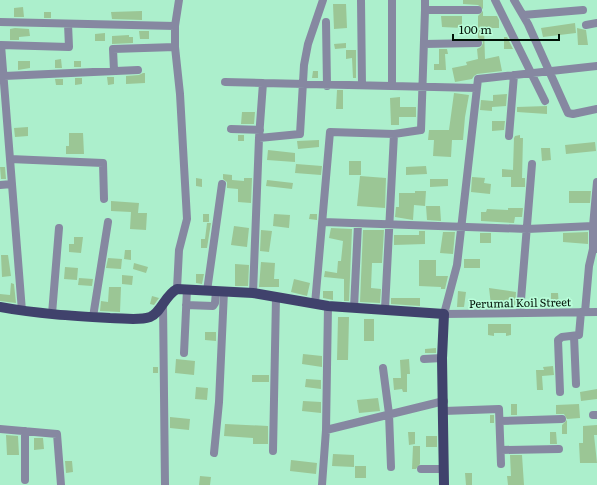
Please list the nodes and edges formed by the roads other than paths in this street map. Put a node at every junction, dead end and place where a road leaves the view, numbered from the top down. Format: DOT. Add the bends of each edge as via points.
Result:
graph roads {
  1 [pos="180,0"];
  2 [pos="323,0"];
  3 [pos="361,0"];
  4 [pos="392,0"];
  5 [pos="425,0"];
  6 [pos="495,0"];
  7 [pos="514,0"];
  8 [pos="425,10"];
  9 [pos="478,10"];
  10 [pos="583,10"];
  11 [pos="523,16"];
  12 [pos="0,22"];
  13 [pos="326,22"];
  14 [pos="597,23"];
  15 [pos="68,24"];
  16 [pos="586,24"];
  17 [pos="175,26"];
  18 [pos="424,44"];
  19 [pos="478,44"];
  20 [pos="1,45"];
  21 [pos="175,47"];
  22 [pos="597,66"];
  23 [pos="138,70"];
  24 [pos="114,71"];
  25 [pos="548,71"];
  26 [pos="533,73"];
  27 [pos="4,76"];
  28 [pos="514,76"];
  29 [pos="225,82"];
  30 [pos="263,83"];
  31 [pos="302,84"];
  32 [pos="362,85"];
  33 [pos="392,85"];
  34 [pos="327,86"];
  35 [pos="423,86"];
  36 [pos="477,88"];
  37 [pos="545,101"];
  38 [pos="597,109"];
  39 [pos="231,129"];
  40 [pos="260,134"];
  41 [pos="394,134"];
  42 [pos="509,136"];
  43 [pos="10,159"];
  44 [pos="532,164"];
  45 [pos="597,182"];
  46 [pos="12,184"];
  47 [pos="222,184"];
  48 [pos="0,185"];
  49 [pos="104,199"];
  50 [pos="108,222"];
  51 [pos="323,222"];
  52 [pos="358,224"];
  53 [pos="390,226"];
  54 [pos="460,226"];
  55 [pos="593,226"];
  56 [pos="59,228"];
  57 [pos="527,229"];
  58 [pos="595,249"];
  59 [pos="182,289"];
  60 [pos="216,291"];
  61 [pos="253,293"];
  62 [pos="276,297"];
  63 [pos="163,303"];
  64 [pos="315,304"];
  65 [pos="186,305"];
  66 [pos="328,306"];
  67 [pos="0,307"];
  68 [pos="354,308"];
  69 [pos="385,309"];
  70 [pos="22,311"];
  71 [pos="520,312"];
  72 [pos="583,312"];
  73 [pos="597,312"];
  74 [pos="52,314"];
  75 [pos="444,314"];
  76 [pos="93,317"];
  77 [pos="574,336"];
  78 [pos="184,353"];
  79 [pos="442,358"];
  80 [pos="424,359"];
  81 [pos="383,368"];
  82 [pos="576,384"];
  83 [pos="560,392"];
  84 [pos="444,406"];
  85 [pos="389,414"];
  86 [pos="562,419"];
  87 [pos="500,421"];
  88 [pos="0,429"];
  89 [pos="326,430"];
  90 [pos="25,431"];
  91 [pos="559,449"];
  92 [pos="501,450"];
  93 [pos="273,451"];
  94 [pos="214,453"];
  95 [pos="501,464"];
  96 [pos="391,468"];
  97 [pos="421,469"];
  98 [pos="444,469"];
  99 [pos="25,480"];
  100 [pos="61,485"];
  101 [pos="165,485"];
  102 [pos="322,485"];
  103 [pos="444,485"];
  1 -- 17 [label="street"];
  2 -- 31 [label="street" via="306,53"];
  3 -- 32 [label="street"];
  4 -- 33 [label="street"];
  5 -- 8 [label="street"];
  6 -- 26 [label="street"];
  7 -- 11 [label="street"];
  8 -- 9 [label="street"];
  8 -- 18 [label="street"];
  10 -- 11 [label="street"];
  11 -- 25 [label="street"];
  12 -- 15 [label="street"];
  13 -- 34 [label="street"];
  14 -- 16 [label="street"];
  15 -- 17 [label="street"];
  15 -- 20 [label="street" via="69,47"];
  17 -- 21 [label="street"];
  18 -- 19 [label="street"];
  18 -- 35 [label="street"];
  20 -- 27 [label="street"];
  21 -- 24 [label="street" via="113,49"];
  21 -- 59 [label="street" via="181,102 187,219 179,250"];
  22 -- 25 [label="street"];
  23 -- 24 [label="street"];
  24 -- 27 [label="street"];
  25 -- 26 [label="street"];
  25 -- 38 [label="street" via="569,113"];
  26 -- 28 [label="street"];
  26 -- 37 [label="street"];
  27 -- 43 [label="street"];
  28 -- 36 [label="street" via="478,79"];
  28 -- 42 [label="street"];
  29 -- 30 [label="street"];
  30 -- 31 [label="street"];
  30 -- 40 [label="street"];
  31 -- 34 [label="street"];
  31 -- 40 [label="street" via="300,134"];
  32 -- 33 [label="street"];
  32 -- 34 [label="street"];
  33 -- 35 [label="street"];
  35 -- 36 [label="street"];
  35 -- 41 [label="street" via="422,129"];
  36 -- 54 [label="street"];
  39 -- 40 [label="street"];
  40 -- 61 [label="street"];
  41 -- 51 [label="street" via="330,132"];
  41 -- 53 [label="street"];
  43 -- 46 [label="street"];
  43 -- 49 [label="street" via="103,162"];
  44 -- 57 [label="street"];
  45 -- 55 [label="street"];
  46 -- 48 [label="street"];
  46 -- 70 [label="street"];
  47 -- 60 [label="street"];
  50 -- 76 [label="street"];
  51 -- 52 [label="street"];
  51 -- 64 [label="street"];
  52 -- 53 [label="street"];
  52 -- 68 [label="street"];
  53 -- 54 [label="street"];
  53 -- 69 [label="street"];
  54 -- 57 [label="street"];
  54 -- 75 [label="street" via="457,265"];
  55 -- 57 [label="street"];
  55 -- 58 [label="street"];
  56 -- 74 [label="street"];
  57 -- 71 [label="street"];
  58 -- 72 [label="street"];
  59 -- 60 [label="main road"];
  59 -- 63 [label="main road" via="167,296"];
  59 -- 65 [label="street"];
  60 -- 61 [label="main road"];
  60 -- 65 [label="street" via="214,305"];
  60 -- 94 [label="street" via="219,402"];
  61 -- 62 [label="main road"];
  62 -- 64 [label="main road"];
  62 -- 93 [label="street"];
  63 -- 76 [label="main road" via="152,317"];
  63 -- 101 [label="street"];
  64 -- 66 [label="main road"];
  65 -- 78 [label="street"];
  66 -- 68 [label="main road"];
  66 -- 89 [label="street"];
  67 -- 70 [label="main road"];
  68 -- 69 [label="main road"];
  69 -- 75 [label="main road"];
  70 -- 74 [label="main road"];
  71 -- 72 [label="street, Perumal Koil Street"];
  71 -- 75 [label="street, Perumal Koil Street"];
  72 -- 73 [label="street, Perumal Koil Street"];
  72 -- 77 [label="street" via="580,333"];
  74 -- 76 [label="main road"];
  75 -- 79 [label="main road"];
  77 -- 82 [label="street"];
  77 -- 83 [label="street" via="558,340"];
  79 -- 80 [label="street"];
  79 -- 84 [label="main road"];
  81 -- 85 [label="street"];
  84 -- 85 [label="street"];
  84 -- 87 [label="street" via="497,408 500,410"];
  84 -- 98 [label="main road"];
  85 -- 89 [label="street"];
  85 -- 96 [label="street"];
  86 -- 87 [label="street"];
  87 -- 92 [label="street"];
  88 -- 90 [label="street"];
  89 -- 102 [label="street"];
  90 -- 99 [label="street"];
  90 -- 100 [label="street" via="57,434"];
  91 -- 92 [label="street"];
  92 -- 95 [label="street"];
  97 -- 98 [label="street"];
  98 -- 103 [label="main road"];
}
